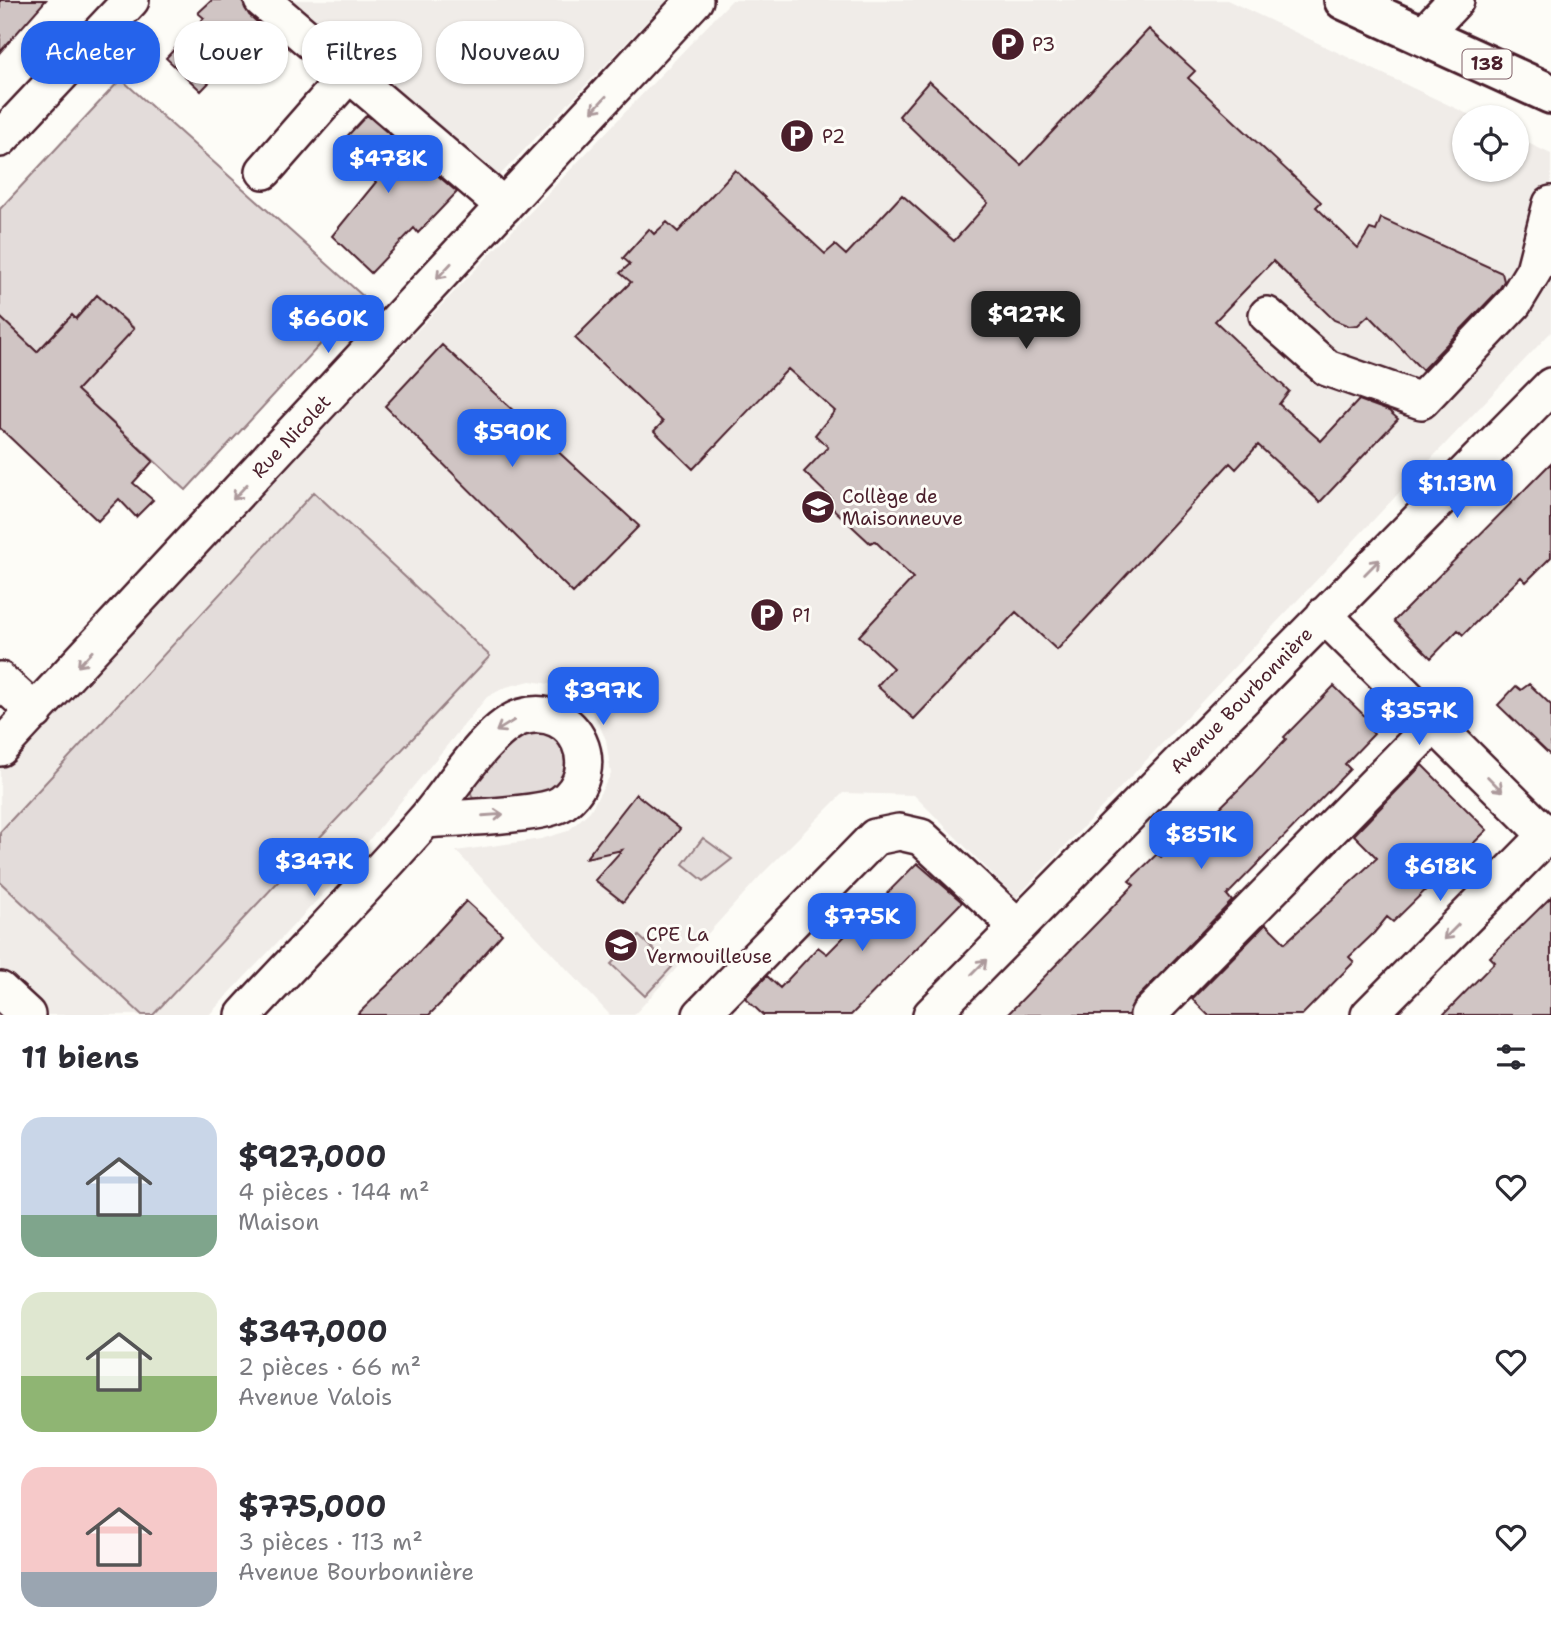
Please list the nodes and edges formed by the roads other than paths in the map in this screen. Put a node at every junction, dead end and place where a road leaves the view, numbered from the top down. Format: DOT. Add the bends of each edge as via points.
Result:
graph roads {
  1 [pos="131,0"];
  2 [pos="262,0"];
  3 [pos="695,0"];
  4 [pos="1344,0"];
  5 [pos="1456,0"];
  6 [pos="302,34"];
  7 [pos="1423,34"];
  8 [pos="340,84"];
  9 [pos="361,84"];
  10 [pos="1551,94"];
  11 [pos="0,139"];
  12 [pos="264,171"];
  13 [pos="1551,204"];
  14 [pos="504,206"];
  15 [pos="1267,315"];
  16 [pos="1551,386"];
  17 [pos="1324,615"];
  18 [pos="0,680"];
  19 [pos="35,712"];
  20 [pos="1435,723"];
  21 [pos="0,748"];
  22 [pos="425,820"];
  23 [pos="1550,836"];
  24 [pos="1018,927"];
  25 [pos="0,990"];
  26 [pos="27,1015"];
  27 [pos="244,1015"];
  28 [pos="701,1015"];
  29 [pos="931,1015"];
  30 [pos="1147,1015"];
  31 [pos="1369,1015"];
  1 -- 11 [label="street"];
  2 -- 6 [label="street"];
  3 -- 14 [label="street, Rue Nicolet, one-way"];
  4 -- 7 [label="main road, 138"];
  5 -- 7 [label="street"];
  7 -- 10 [label="main road, 138"];
  8 -- 12 [label="street"];
  9 -- 14 [label="street"];
  13 -- 15 [label="street" via="1534,270 1514,303 1421,401 1327,368"];
  14 -- 19 [label="street, Rue Nicolet, one-way"];
  17 -- 16 [label="street, Avenue Bourbonnière, one-way"];
  17 -- 20 [label="street"];
  17 -- 24 [label="street, Avenue Bourbonnière"];
  18 -- 19 [label="street"];
  19 -- 21 [label="street, Rue Nicolet"];
  20 -- 23 [label="street, one-way"];
  20 -- 30 [label="street"];
  22 -- 27 [label="street"];
  23 -- 31 [label="street, one-way"];
  24 -- 28 [label="street" via="921,837 899,832 875,837"];
  29 -- 24 [label="street, Avenue Bourbonnière, one-way"];
  25 -- 26 [label="street"];
}
